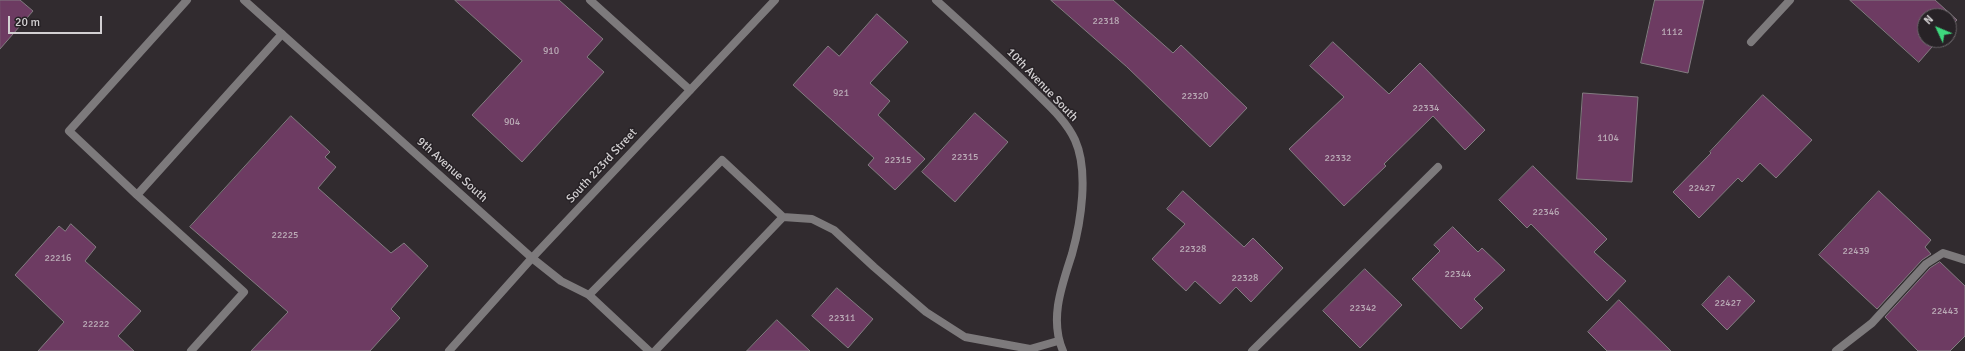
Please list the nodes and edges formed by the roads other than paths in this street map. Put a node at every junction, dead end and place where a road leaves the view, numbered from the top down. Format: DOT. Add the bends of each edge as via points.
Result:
graph roads {
  1 [pos="186,0"];
  2 [pos="244,0"];
  3 [pos="590,0"];
  4 [pos="775,0"];
  5 [pos="936,0"];
  6 [pos="1790,0"];
  7 [pos="282,34"];
  8 [pos="1751,42"];
  9 [pos="690,90"];
  10 [pos="1438,167"];
  11 [pos="136,195"];
  12 [pos="783,218"];
  13 [pos="532,258"];
  14 [pos="1965,260"];
  15 [pos="589,296"];
  16 [pos="1058,341"];
  17 [pos="191,351"];
  18 [pos="450,351"];
  19 [pos="649,351"];
  20 [pos="655,351"];
  21 [pos="1063,351"];
  22 [pos="1252,351"];
  23 [pos="1836,351"];
  1 -- 11 [label="street" via="68,132"];
  2 -- 7 [label="street, 9th Avenue South"];
  3 -- 9 [label="street"];
  4 -- 9 [label="street, South 223rd Street"];
  5 -- 16 [label="street, 10th Avenue South" via="1040,96 1075,140 1080,154 1082,189 1076,240 1058,304"];
  6 -- 8 [label="street"];
  7 -- 11 [label="street"];
  7 -- 13 [label="street, 9th Avenue South"];
  9 -- 13 [label="street, South 223rd Street"];
  10 -- 22 [label="street"];
  11 -- 17 [label="street" via="244,292"];
  12 -- 15 [label="street" via="722,160"];
  12 -- 16 [label="street" via="812,219 834,230 926,312 965,337 1030,349"];
  12 -- 20 [label="street"];
  13 -- 15 [label="street, 9th Avenue South" via="561,281"];
  13 -- 18 [label="street, South 223rd Street"];
  14 -- 23 [label="street" via="1943,254 1926,264 1872,323"];
  15 -- 19 [label="street, 9th Avenue South"];
  16 -- 21 [label="street, 10th Avenue South"];
}
